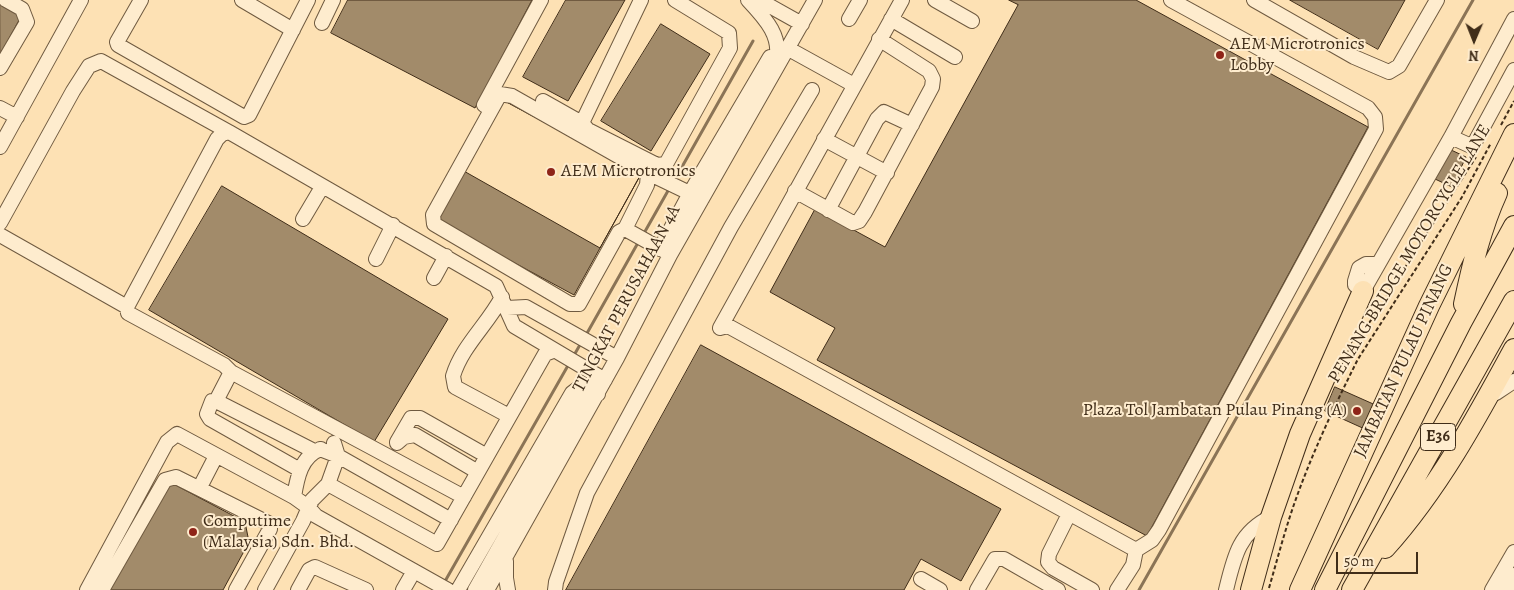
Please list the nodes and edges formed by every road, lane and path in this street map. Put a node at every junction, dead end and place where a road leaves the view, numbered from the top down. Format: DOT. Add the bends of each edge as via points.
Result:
graph roads {
  1 [pos="6,0"];
  2 [pos="81,0"];
  3 [pos="141,0"];
  4 [pos="242,0"];
  5 [pos="308,0"];
  6 [pos="334,0"];
  7 [pos="541,0"];
  8 [pos="641,0"];
  9 [pos="675,0"];
  10 [pos="748,0"];
  11 [pos="759,0"];
  12 [pos="815,0"];
  13 [pos="860,0"];
  14 [pos="902,0"];
  15 [pos="935,0"];
  16 [pos="1171,0"];
  17 [pos="1254,0"];
  18 [pos="1437,0"];
  19 [pos="849,19"];
  20 [pos="891,19"];
  21 [pos="1514,19"];
  22 [pos="972,21"];
  23 [pos="322,23"];
  24 [pos="802,24"];
  25 [pos="293,30"];
  26 [pos="879,39"];
  27 [pos="788,48"];
  28 [pos="770,57"];
  29 [pos="955,57"];
  30 [pos="1493,58"];
  31 [pos="0,68"];
  32 [pos="1514,70"];
  33 [pos="764,81"];
  34 [pos="854,85"];
  35 [pos="812,90"];
  36 [pos="543,101"];
  37 [pos="1514,101"];
  38 [pos="0,108"];
  39 [pos="478,114"];
  40 [pos="17,118"];
  41 [pos="582,123"];
  42 [pos="912,125"];
  43 [pos="229,132"];
  44 [pos="1502,133"];
  45 [pos="1451,137"];
  46 [pos="824,139"];
  47 [pos="0,147"];
  48 [pos="1480,149"];
  49 [pos="858,157"];
  50 [pos="1514,159"];
  51 [pos="648,173"];
  52 [pos="887,173"];
  53 [pos="322,187"];
  54 [pos="794,191"];
  55 [pos="691,194"];
  56 [pos="828,210"];
  57 [pos="303,219"];
  58 [pos="0,224"];
  59 [pos="392,225"];
  60 [pos="1514,226"];
  61 [pos="629,231"];
  62 [pos="0,235"];
  63 [pos="661,249"];
  64 [pos="446,256"];
  65 [pos="376,259"];
  66 [pos="434,278"];
  67 [pos="1363,291"];
  68 [pos="1514,301"];
  69 [pos="504,302"];
  70 [pos="127,307"];
  71 [pos="1461,323"];
  72 [pos="1358,340"];
  73 [pos="1514,349"];
  74 [pos="558,353"];
  75 [pos="617,358"];
  76 [pos="231,372"];
  77 [pos="596,374"];
  78 [pos="1514,381"];
  79 [pos="593,391"];
  80 [pos="1489,394"];
  81 [pos="216,400"];
  82 [pos="509,416"];
  83 [pos="397,442"];
  84 [pos="338,444"];
  85 [pos="317,450"];
  86 [pos="216,456"];
  87 [pos="487,456"];
  88 [pos="391,458"];
  89 [pos="300,470"];
  90 [pos="478,472"];
  91 [pos="328,484"];
  92 [pos="200,487"];
  93 [pos="294,497"];
  94 [pos="464,497"];
  95 [pos="308,506"];
  96 [pos="1069,514"];
  97 [pos="1272,517"];
  98 [pos="451,520"];
  99 [pos="516,542"];
  100 [pos="1136,550"];
  101 [pos="1514,552"];
  102 [pos="414,571"];
  103 [pos="1514,575"];
  104 [pos="922,579"];
  105 [pos="1357,582"];
  106 [pos="443,587"];
  107 [pos="983,588"];
  108 [pos="87,590"];
  109 [pos="102,590"];
  110 [pos="236,590"];
  111 [pos="265,590"];
  112 [pos="298,590"];
  113 [pos="366,590"];
  114 [pos="403,590"];
  115 [pos="458,590"];
  116 [pos="475,590"];
  117 [pos="487,590"];
  118 [pos="508,590"];
  119 [pos="555,590"];
  120 [pos="940,590"];
  121 [pos="1058,590"];
  122 [pos="1092,590"];
  123 [pos="1118,590"];
  124 [pos="1226,590"];
  125 [pos="1251,590"];
  126 [pos="1268,590"];
  127 [pos="1300,590"];
  128 [pos="1325,590"];
  129 [pos="1492,590"];
  130 [pos="1506,590"];
  1 -- 31 [label="street" via="22,9 27,22"];
  2 -- 40 [label="street"];
  3 -- 25 [label="street" via="118,45 244,117 249,115"];
  4 -- 25 [label="street"];
  5 -- 25 [label="street"];
  6 -- 23 [label="street"];
  7 -- 39 [label="street"];
  8 -- 41 [label="street"];
  9 -- 41 [label="street" via="729,33 730,48 666,164 656,165 588,130"];
  10 -- 33 [label="street" via="767,19 776,39 777,58"];
  11 -- 24 [label="street"];
  12 -- 24 [label="street, TINGKAT PERUSAHAAN 4A"];
  13 -- 19 [label="street"];
  14 -- 20 [label="street"];
  15 -- 22 [label="street"];
  16 -- 100 [label="street" via="1368,108 1375,117 1376,129 1158,530 1152,540"];
  17 -- 18 [label="street" via="1354,57 1389,72 1399,66"];
  20 -- 26 [label="street"];
  20 -- 29 [label="street"];
  21 -- 30 [label="street"];
  24 -- 27 [label="street, TINGKAT PERUSAHAAN 4A"];
  26 -- 34 [label="street"];
  26 -- 42 [label="street" via="929,71 933,78 932,87"];
  27 -- 33 [label="street, TINGKAT PERUSAHAAN 4A"];
  27 -- 34 [label="street"];
  28 -- 33 [label="street"];
  30 -- 32 [label="street"];
  30 -- 45 [label="street"];
  32 -- 45 [label="street" via="1475,142 1471,146"];
  33 -- 55 [label="street, TINGKAT PERUSAHAAN 4A" via="709,173"];
  34 -- 46 [label="street"];
  35 -- 119 [label="street" via="731,228 587,493"];
  36 -- 41 [label="street"];
  37 -- 44 [label="path, PENANG BRIDGE MOTORCYCLE LANE"];
  38 -- 40 [label="street"];
  40 -- 47 [label="street"];
  42 -- 49 [label="street" via="884,112 877,118"];
  42 -- 52 [label="street"];
  43 -- 53 [label="street"];
  43 -- 58 [label="street" via="101,60 89,66 73,90"];
  43 -- 70 [label="street" via="217,139"];
  44 -- 126 [label="path, PENANG BRIDGE MOTORCYCLE LANE" via="1358,359 1309,463"];
  44 -- 127 [label="highway, JAMBATAN PULAU PINANG" via="1429,306"];
  45 -- 67 [label="street"];
  46 -- 49 [label="street"];
  46 -- 54 [label="street"];
  48 -- 72 [label="path"];
  49 -- 52 [label="street"];
  49 -- 56 [label="street"];
  50 -- 71 [label="highway" via="1489,211 1473,263"];
  51 -- 55 [label="street"];
  51 -- 61 [label="street" via="647,185 637,192"];
  51 -- 61 [label="street" via="512,96 500,94 433,215 434,224 440,230 570,304 579,304 618,232"];
  52 -- 56 [label="street" via="859,222 853,223"];
  53 -- 57 [label="street"];
  53 -- 59 [label="street"];
  54 -- 56 [label="street"];
  54 -- 96 [label="street" via="720,328 728,326"];
  55 -- 63 [label="street, TINGKAT PERUSAHAAN 4A"];
  59 -- 64 [label="street"];
  59 -- 65 [label="street"];
  60 -- 71 [label="highway, JAMBATAN PULAU PINANG / E36"];
  61 -- 63 [label="street"];
  62 -- 70 [label="street"];
  63 -- 75 [label="street, TINGKAT PERUSAHAAN 4A"];
  64 -- 66 [label="street"];
  64 -- 69 [label="street" via="496,286"];
  67 -- 97 [label="highway" via="1300,434"];
  68 -- 105 [label="highway, E36"];
  69 -- 74 [label="street" via="514,326"];
  69 -- 75 [label="street" via="526,307"];
  69 -- 82 [label="street" via="468,346 452,376 455,387"];
  70 -- 76 [label="street" via="128,313 224,365"];
  71 -- 128 [label="highway, JAMBATAN PULAU PINANG / E36"];
  73 -- 80 [label="highway"];
  74 -- 77 [label="street"];
  74 -- 82 [label="street" via="545,354"];
  75 -- 77 [label="street, TINGKAT PERUSAHAAN 4A"];
  76 -- 81 [label="street"];
  76 -- 84 [label="street"];
  77 -- 79 [label="street, TINGKAT PERUSAHAAN 4A"];
  78 -- 80 [label="street"];
  79 -- 99 [label="street, TINGKAT PERUSAHAAN 4A"];
  79 -- 115 [label="street" via="580,387 572,393"];
  79 -- 116 [label="street"];
  80 -- 105 [label="highway" via="1421,506"];
  81 -- 85 [label="street"];
  81 -- 89 [label="street" via="212,401 207,414 210,419"];
  82 -- 87 [label="street"];
  83 -- 87 [label="street" via="411,418 420,418"];
  83 -- 88 [label="street"];
  83 -- 90 [label="street" via="404,437 415,436"];
  84 -- 85 [label="street"];
  84 -- 88 [label="street"];
  84 -- 91 [label="street"];
  84 -- 98 [label="street"];
  85 -- 89 [label="street"];
  86 -- 92 [label="street"];
  86 -- 93 [label="street"];
  86 -- 108 [label="street" via="177,434 167,442"];
  87 -- 90 [label="street"];
  88 -- 94 [label="street"];
  89 -- 93 [label="street"];
  90 -- 94 [label="street"];
  91 -- 95 [label="street"];
  91 -- 98 [label="street" via="437,544"];
  92 -- 109 [label="street" via="176,477 165,480"];
  92 -- 110 [label="street" via="268,523 270,529"];
  93 -- 95 [label="street"];
  94 -- 98 [label="street"];
  95 -- 102 [label="street" via="316,516"];
  95 -- 111 [label="street"];
  96 -- 100 [label="street"];
  96 -- 122 [label="street" via="1048,562"];
  97 -- 124 [label="street" via="1249,531 1242,540"];
  97 -- 125 [label="highway"];
  99 -- 117 [label="street, TINGKAT PERUSAHAAN 4A"];
  99 -- 118 [label="street" via="506,560"];
  100 -- 123 [label="street" via="1133,565"];
  101 -- 129 [label="street"];
  102 -- 106 [label="street"];
  102 -- 114 [label="street"];
  103 -- 130 [label="street"];
  104 -- 120 [label="street"];
  107 -- 121 [label="street" via="995,559 1004,559"];
  112 -- 113 [label="street" via="309,570 315,567"];
}
